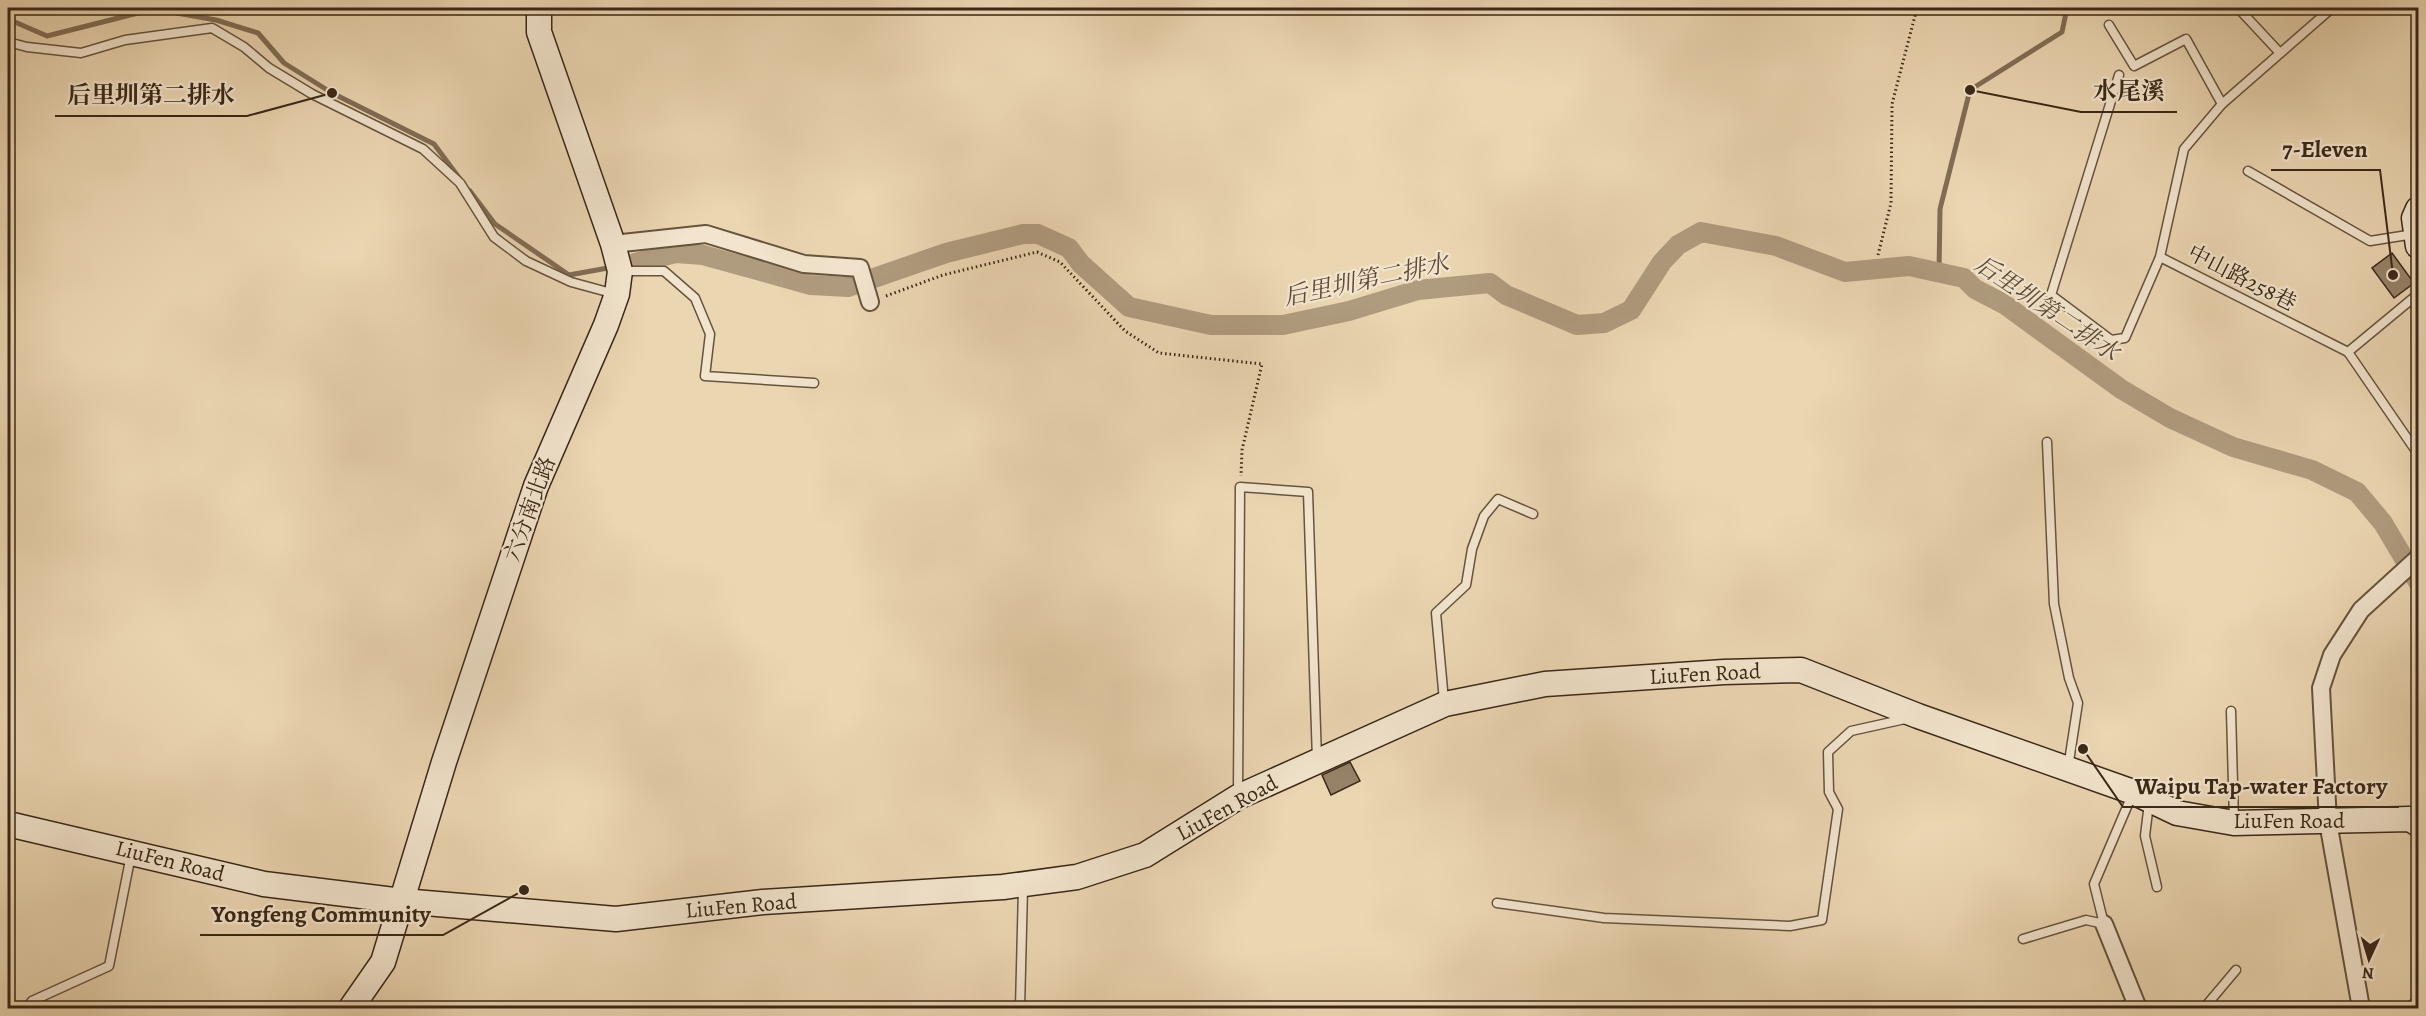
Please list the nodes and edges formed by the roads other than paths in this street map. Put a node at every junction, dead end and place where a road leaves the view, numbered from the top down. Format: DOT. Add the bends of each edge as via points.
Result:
graph roads {
  1 [pos="539,8"];
  2 [pos="2238,8"];
  3 [pos="2332,8"];
  4 [pos="2109,25"];
  5 [pos="8,42"];
  6 [pos="2280,53"];
  7 [pos="2119,75"];
  8 [pos="2222,104"];
  9 [pos="2247,171"];
  10 [pos="2418,209"];
  11 [pos="2417,240"];
  12 [pos="613,244"];
  13 [pos="2160,257"];
  14 [pos="618,283"];
  15 [pos="2418,294"];
  16 [pos="870,302"];
  17 [pos="2348,352"];
  18 [pos="814,383"];
  19 [pos="2047,442"];
  20 [pos="2418,454"];
  21 [pos="1533,514"];
  22 [pos="2418,558"];
  23 [pos="1444,704"];
  24 [pos="2231,711"];
  25 [pos="1917,716"];
  26 [pos="1317,760"];
  27 [pos="2068,769"];
  28 [pos="2142,796"];
  29 [pos="1238,797"];
  30 [pos="2328,822"];
  31 [pos="2234,823"];
  32 [pos="8,824"];
  33 [pos="2418,824"];
  34 [pos="132,852"];
  35 [pos="1023,884"];
  36 [pos="2157,887"];
  37 [pos="402,901"];
  38 [pos="1497,903"];
  39 [pos="2104,924"];
  40 [pos="2023,939"];
  41 [pos="2236,970"];
  42 [pos="2418,1000"];
  43 [pos="2137,1005"];
  44 [pos="26,1008"];
  45 [pos="351,1008"];
  46 [pos="1020,1008"];
  47 [pos="2118,1008"];
  48 [pos="2204,1008"];
  49 [pos="2361,1008"];
  50 [pos="2408,1008"];
  1 -- 12 [label="street" via="539,32"];
  2 -- 6 [label="lane"];
  3 -- 6 [label="lane, 中山路258巷"];
  4 -- 8 [label="lane" via="2134,66 2186,39"];
  5 -- 14 [label="lane" via="81,53 125,40 212,28 312,94 423,149 460,183 494,237 526,261 571,282"];
  6 -- 8 [label="lane, 中山路258巷"];
  7 -- 13 [label="lane" via="2051,295 2111,340 2125,338"];
  8 -- 13 [label="lane, 中山路258巷" via="2184,149"];
  9 -- 11 [label="lane" via="2370,241"];
  10 -- 11 [label="street" via="2414,218"];
  12 -- 14 [label="street"];
  12 -- 16 [label="street" via="706,234 804,264 860,268"];
  13 -- 17 [label="lane, 中山路258巷"];
  14 -- 18 [label="lane" via="664,271 694,298 710,334 705,376"];
  14 -- 37 [label="street, 六分南北路" via="606,326 536,486"];
  15 -- 17 [label="lane"];
  17 -- 20 [label="lane"];
  19 -- 27 [label="lane" via="2054,604 2078,703"];
  21 -- 23 [label="lane" via="1498,499 1484,516 1472,549 1466,585 1437,613"];
  22 -- 30 [label="street" via="2361,610 2332,655 2320,688"];
  23 -- 25 [label="street, LiuFen Road" via="1545,684 1801,670"];
  23 -- 26 [label="street, LiuFen Road"];
  24 -- 31 [label="lane"];
  25 -- 27 [label="street, LiuFen Road"];
  25 -- 38 [label="lane" via="1851,731 1828,752 1829,792 1838,808 1822,920 1790,926 1604,918"];
  26 -- 29 [label="street, LiuFen Road"];
  26 -- 29 [label="lane" via="1308,492 1240,487"];
  27 -- 28 [label="street, LiuFen Road"];
  28 -- 31 [label="street, LiuFen Road" via="2177,813"];
  28 -- 36 [label="lane" via="2145,836"];
  28 -- 39 [label="lane" via="2094,884"];
  29 -- 35 [label="street, LiuFen Road" via="1145,855 1077,877"];
  30 -- 31 [label="street, LiuFen Road"];
  30 -- 33 [label="street, LiuFen Road" via="2410,819"];
  30 -- 49 [label="street"];
  32 -- 34 [label="street, LiuFen Road"];
  34 -- 37 [label="street, LiuFen Road" via="264,884"];
  34 -- 44 [label="lane" via="109,966 32,1001"];
  35 -- 37 [label="street, LiuFen Road" via="896,896 763,902 616,920"];
  35 -- 46 [label="lane"];
  37 -- 45 [label="street, 六分南北路" via="383,962"];
  39 -- 40 [label="lane" via="2086,920"];
  39 -- 43 [label="street"];
  41 -- 48 [label="lane"];
  42 -- 50 [label="lane"];
  43 -- 47 [label="lane"];
}
